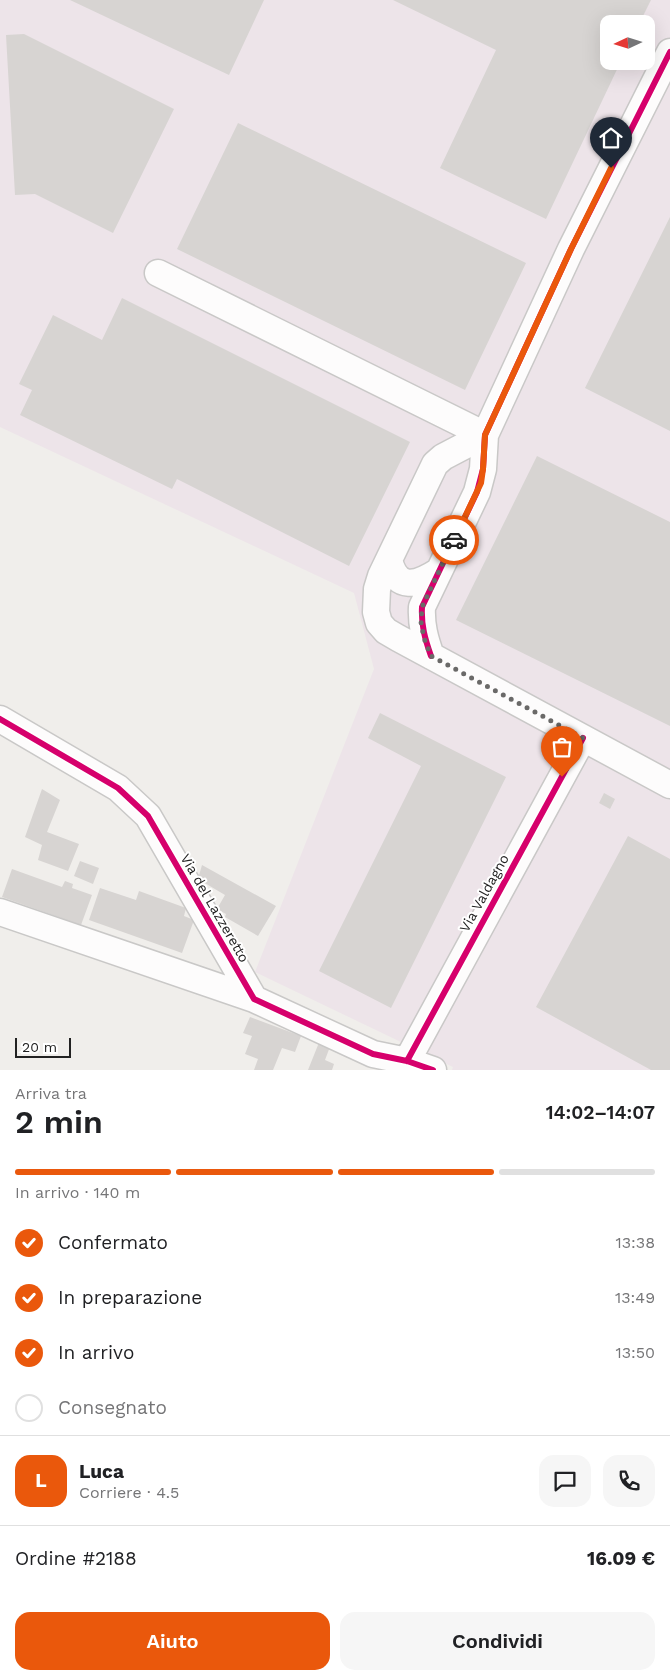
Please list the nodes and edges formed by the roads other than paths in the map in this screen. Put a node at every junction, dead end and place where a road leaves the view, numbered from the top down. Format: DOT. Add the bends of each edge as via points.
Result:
graph roads {
  1 [pos="670,52"];
  2 [pos="158,273"];
  3 [pos="485,435"];
  4 [pos="389,560"];
  5 [pos="439,571"];
  6 [pos="431,656"];
  7 [pos="0,719"];
  8 [pos="583,738"];
  9 [pos="670,785"];
  10 [pos="0,912"];
  11 [pos="254,999"];
  12 [pos="407,1061"];
  13 [pos="433,1070"];
  1 -- 3 [label="street" via="571,249"];
  2 -- 3 [label="street"];
  3 -- 4 [label="street" via="435,464"];
  3 -- 5 [label="street" via="481,483"];
  4 -- 5 [label="street" via="397,578 408,583 417,583"];
  4 -- 6 [label="street" via="377,588 379,623 386,631"];
  5 -- 6 [label="street" via="422,607 421,622"];
  6 -- 8 [label="street"];
  7 -- 11 [label="street, Via del Lazzeretto" via="118,788 148,816"];
  8 -- 9 [label="street"];
  8 -- 12 [label="street, Via Valdagno"];
  10 -- 11 [label="street"];
  11 -- 12 [label="street" via="374,1054"];
  12 -- 13 [label="street"];
}
